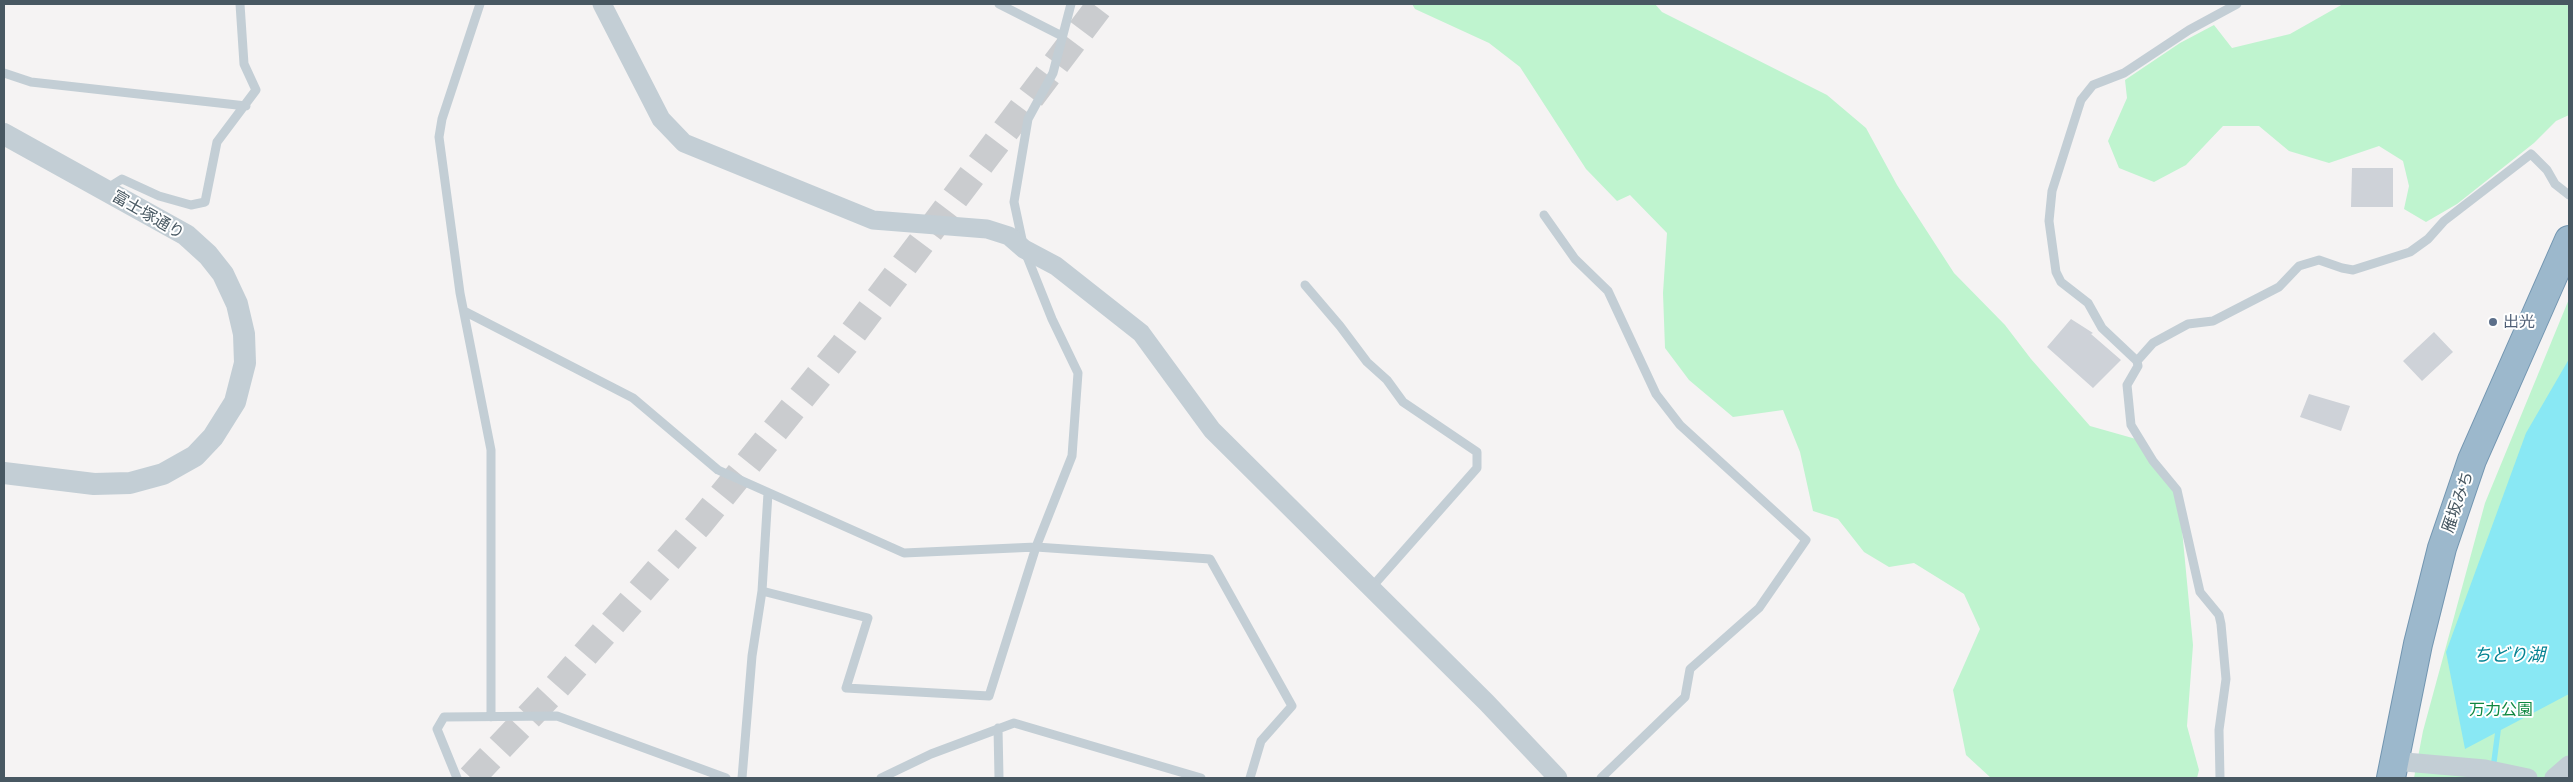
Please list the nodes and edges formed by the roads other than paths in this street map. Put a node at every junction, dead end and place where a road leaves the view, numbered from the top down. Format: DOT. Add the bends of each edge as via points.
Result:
graph roads {
  1 [pos="240,4"];
  2 [pos="480,4"];
  3 [pos="602,4"];
  4 [pos="999,4"];
  5 [pos="1071,4"];
  6 [pos="2237,4"];
  7 [pos="1062,36"];
  8 [pos="4,73"];
  9 [pos="246,106"];
  10 [pos="4,134"];
  11 [pos="105,190"];
  12 [pos="2569,195"];
  13 [pos="1544,215"];
  14 [pos="1024,249"];
  15 [pos="2566,252"];
  16 [pos="1305,285"];
  17 [pos="464,311"];
  18 [pos="2138,364"];
  19 [pos="4,473"];
  20 [pos="768,493"];
  21 [pos="1036,547"];
  22 [pos="1370,588"];
  23 [pos="762,591"];
  24 [pos="491,717"];
  25 [pos="998,728"];
  26 [pos="2569,765"];
  27 [pos="451,768"];
  28 [pos="2392,770"];
  29 [pos="447,778"];
  30 [pos="457,778"];
  31 [pos="726,778"];
  32 [pos="742,778"];
  33 [pos="881,778"];
  34 [pos="999,778"];
  35 [pos="1201,778"];
  36 [pos="1250,778"];
  37 [pos="1558,778"];
  38 [pos="1601,778"];
  39 [pos="2220,778"];
  40 [pos="2528,778"];
  41 [pos="2554,778"];
  1 -- 9 [label="lane" via="244,64 256,90"];
  2 -- 17 [label="lane" via="439,137"];
  3 -- 14 [label="street" via="661,119 684,143 873,220 987,229 1009,236"];
  4 -- 7 [label="lane"];
  5 -- 7 [label="lane"];
  6 -- 18 [label="lane" via="2189,30 2124,73 2093,85 2081,100 2052,191 2049,221 2056,272 2061,282 2088,303 2102,328"];
  7 -- 14 [label="lane" via="1053,73 1028,119 1014,202"];
  8 -- 9 [label="lane" via="31,82"];
  9 -- 11 [label="lane" via="217,142 205,202 191,205 159,196 122,179"];
  10 -- 11 [label="street, 富士塚通り"];
  11 -- 19 [label="street, 富士塚通り" via="186,235 223,274 237,304 244,334 245,364 235,402 195,456 163,474 130,482 94,484"];
  12 -- 18 [label="lane" via="2555,184 2547,170 2530,154 2444,221 2428,239 2410,252 2353,270 2319,260 2299,266 2280,287 2213,321 2188,324 2153,343"];
  13 -- 38 [label="lane" via="1575,259 1608,291 1656,394 1680,425 1806,540 1759,608 1690,668 1685,697"];
  14 -- 21 [label="lane" via="1078,373 1072,456"];
  14 -- 22 [label="street" via="1056,266 1141,333 1212,430"];
  15 -- 28 [label="highway, 雁坂みち" via="2472,460 2442,548"];
  16 -- 22 [label="lane" via="1403,402 1477,452 1477,468"];
  17 -- 20 [label="lane" via="633,398 718,470"];
  17 -- 24 [label="lane" via="491,450"];
  18 -- 39 [label="lane" via="2127,385 2131,425 2153,461 2177,490 2200,592 2219,615 2226,679 2219,730"];
  20 -- 21 [label="lane" via="904,552"];
  20 -- 23 [label="lane"];
  21 -- 23 [label="lane" via="989,696 846,688 868,618"];
  21 -- 36 [label="lane" via="1210,559 1292,706 1261,741"];
  22 -- 37 [label="street"];
  23 -- 32 [label="lane" via="752,656"];
  24 -- 27 [label="lane" via="444,717 436,729"];
  24 -- 31 [label="lane" via="557,716"];
  25 -- 33 [label="lane" via="930,754"];
  25 -- 34 [label="lane"];
  25 -- 35 [label="lane" via="1014,723"];
  26 -- 41 [label="street"];
  27 -- 29 [label="lane"];
  27 -- 30 [label="lane"];
  28 -- 40 [label="street" via="2492,771"];
}
